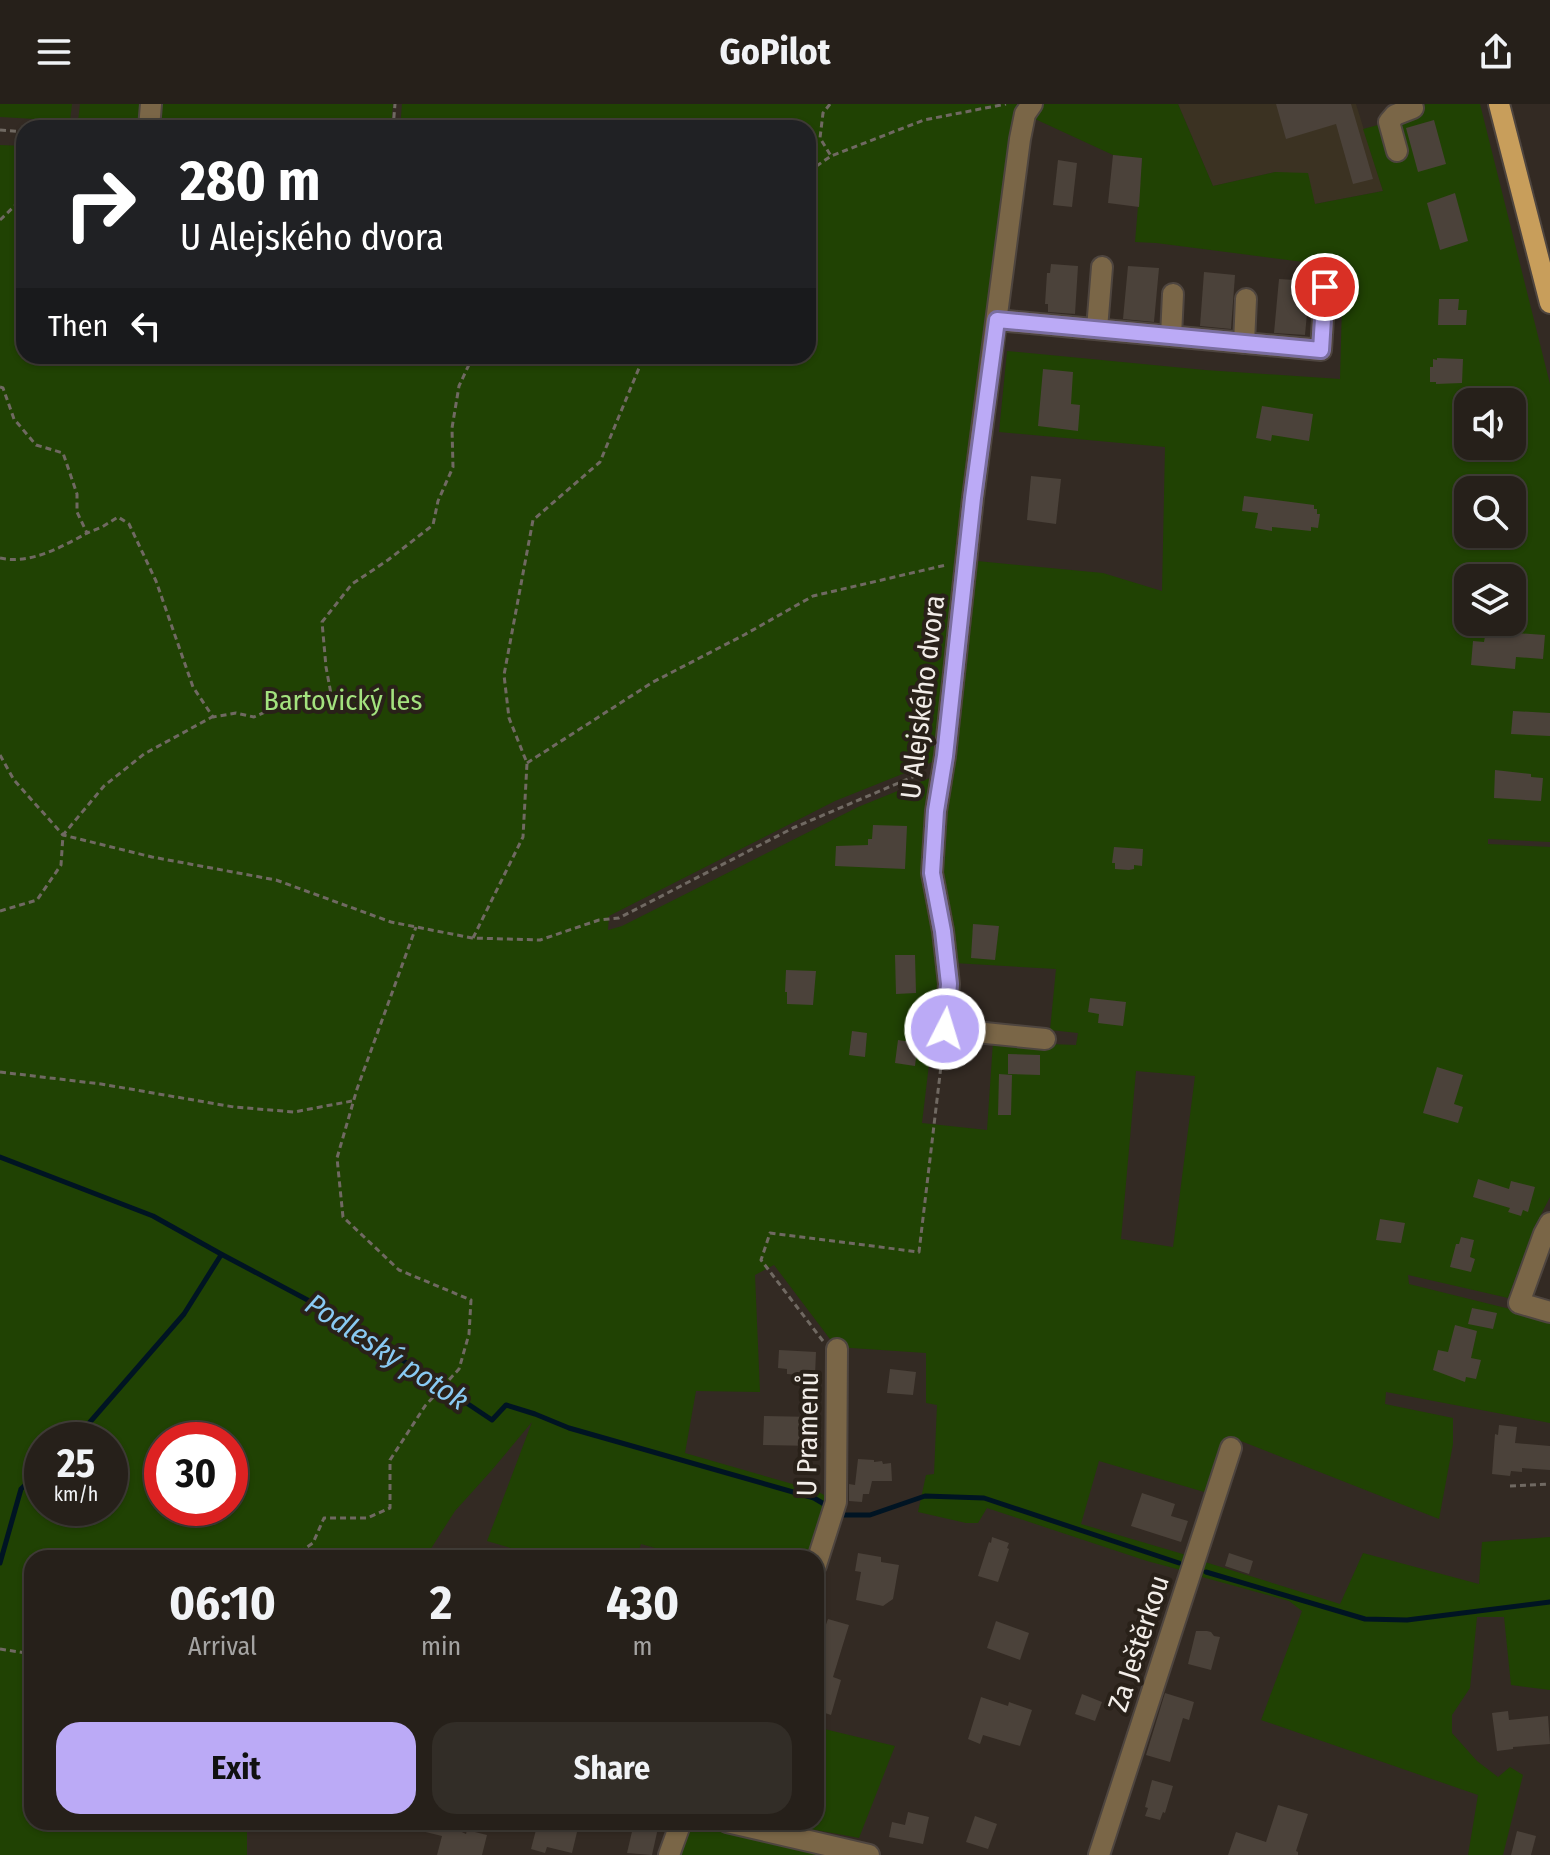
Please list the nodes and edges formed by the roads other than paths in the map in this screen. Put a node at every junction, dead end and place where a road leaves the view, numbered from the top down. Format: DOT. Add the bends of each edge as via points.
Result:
graph roads {
  1 [pos="1032,104"];
  2 [pos="1499,104"];
  3 [pos="1417,105"];
  4 [pos="1397,151"];
  5 [pos="1102,267"];
  6 [pos="1325,287"];
  7 [pos="1173,294"];
  8 [pos="1246,299"];
  9 [pos="1550,303"];
  10 [pos="997,320"];
  11 [pos="1097,329"];
  12 [pos="1171,336"];
  13 [pos="1244,343"];
  14 [pos="1045,1039"];
  15 [pos="1550,1223"];
  16 [pos="1550,1312"];
  17 [pos="837,1354"];
  18 [pos="1231,1448"];
  19 [pos="821,1550"];
  20 [pos="678,1830"];
  21 [pos="764,1830"];
  22 [pos="669,1855"];
  23 [pos="869,1855"];
  24 [pos="1099,1855"];
  1 -- 10 [label="street, U Alejského dvora" via="1020,139"];
  2 -- 9 [label="main road"];
  3 -- 4 [label="street" via="1389,122"];
  5 -- 11 [label="street"];
  6 -- 13 [label="street" via="1321,350"];
  7 -- 12 [label="street"];
  8 -- 13 [label="street"];
  10 -- 11 [label="street"];
  10 -- 14 [label="street, U Alejského dvora" via="932,873 949,984 945,1029"];
  11 -- 12 [label="street"];
  12 -- 13 [label="street"];
  15 -- 16 [label="street" via="1519,1303"];
  17 -- 19 [label="street, U Pramenů" via="836,1502"];
  18 -- 24 [label="street, Za Ještěrkou"];
  20 -- 22 [label="street"];
  21 -- 23 [label="street"];
}
